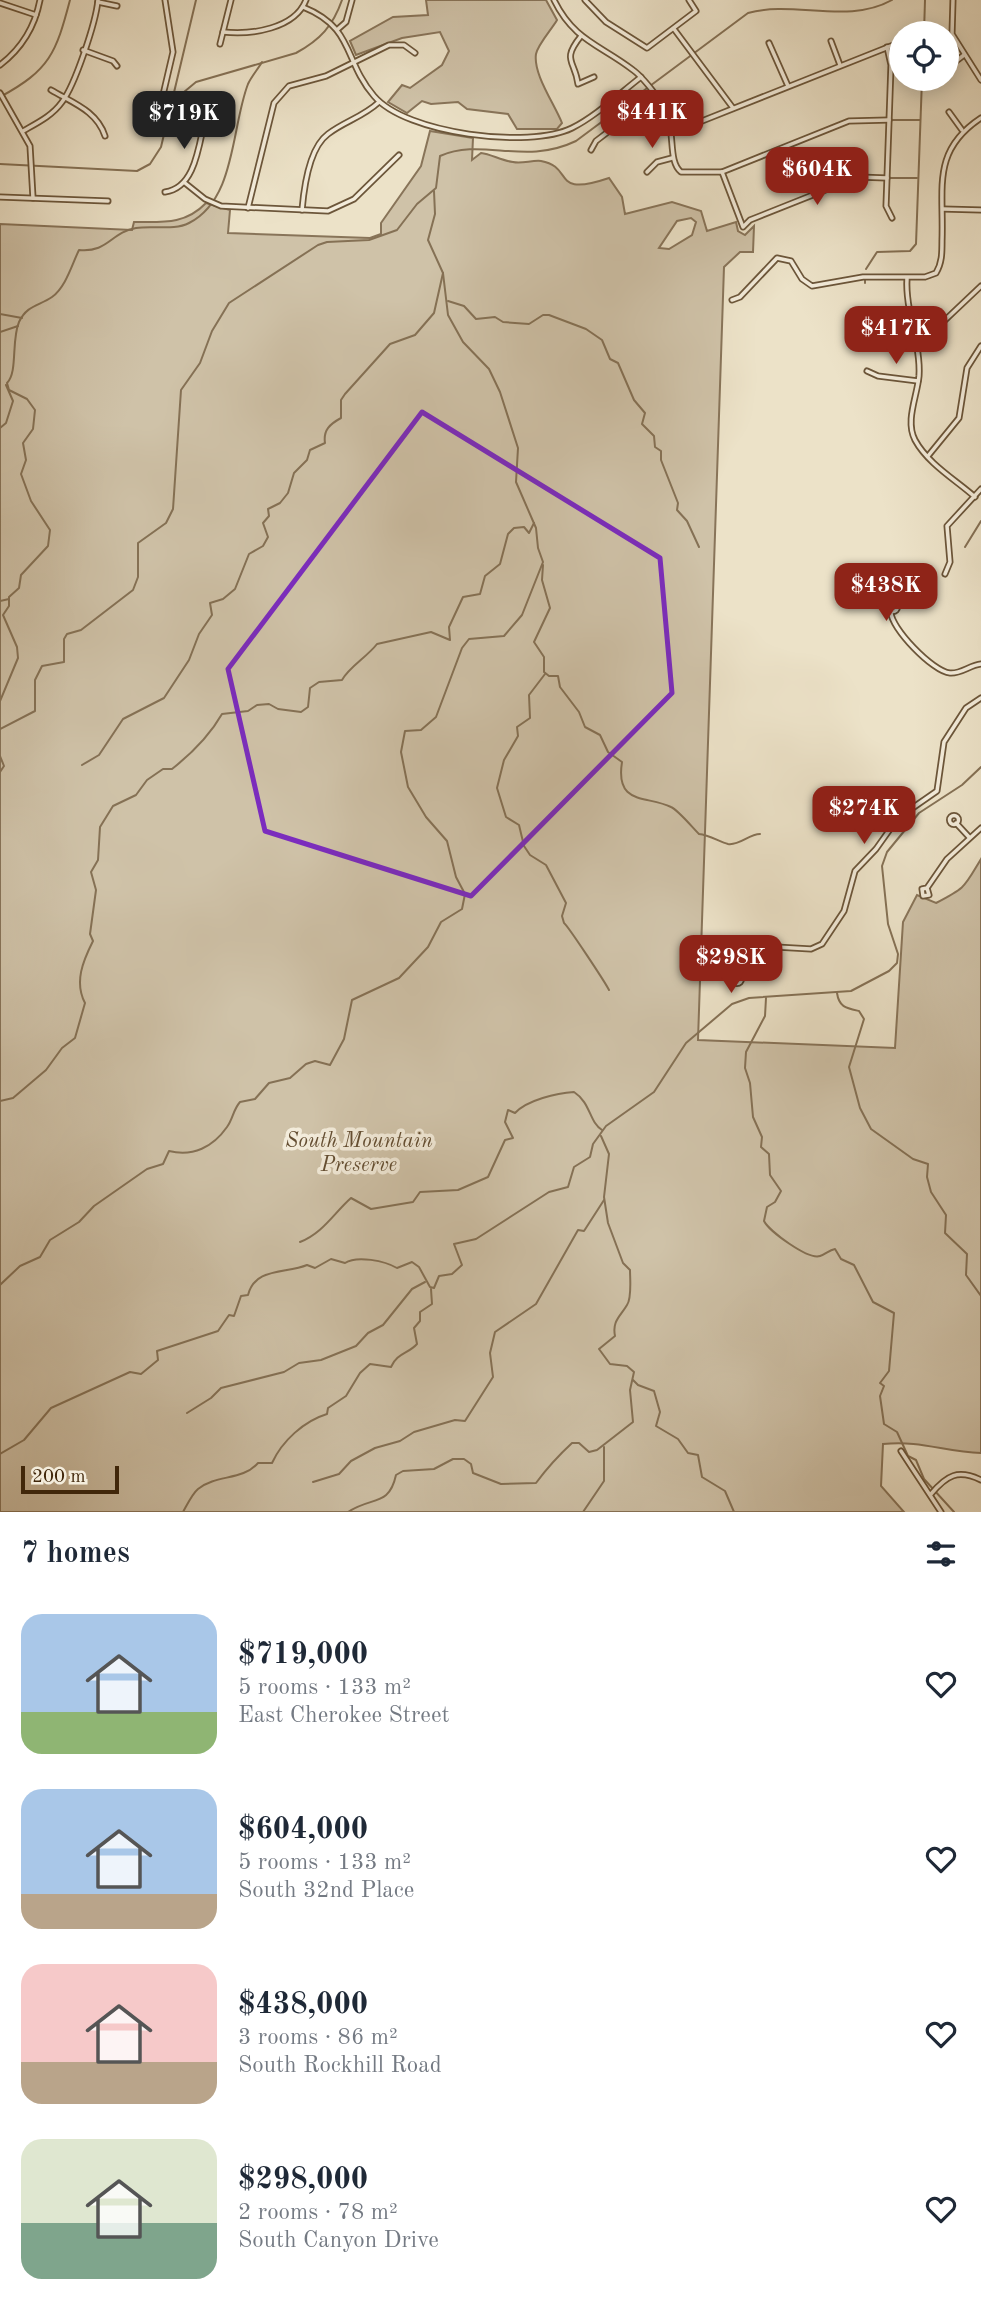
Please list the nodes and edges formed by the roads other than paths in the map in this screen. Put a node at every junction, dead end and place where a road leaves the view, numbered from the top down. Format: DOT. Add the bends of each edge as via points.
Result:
graph roads {
  1 [pos="40,0"];
  2 [pos="165,0"];
  3 [pos="231,0"];
  4 [pos="306,0"];
  5 [pos="352,0"];
  6 [pos="554,0"];
  7 [pos="585,0"];
  8 [pos="689,0"];
  9 [pos="953,0"];
  10 [pos="98,1"];
  11 [pos="0,3"];
  12 [pos="117,6"];
  13 [pos="303,8"];
  14 [pos="36,15"];
  15 [pos="337,28"];
  16 [pos="674,29"];
  17 [pos="223,32"];
  18 [pos="581,36"];
  19 [pos="831,41"];
  20 [pos="769,43"];
  21 [pos="220,44"];
  22 [pos="887,46"];
  23 [pos="83,50"];
  24 [pos="415,53"];
  25 [pos="964,55"];
  26 [pos="959,59"];
  27 [pos="353,61"];
  28 [pos="0,65"];
  29 [pos="840,65"];
  30 [pos="117,66"];
  31 [pos="594,77"];
  32 [pos="641,77"];
  33 [pos="981,80"];
  34 [pos="788,86"];
  35 [pos="51,90"];
  36 [pos="1,95"];
  37 [pos="655,96"];
  38 [pos="65,98"];
  39 [pos="379,102"];
  40 [pos="733,109"];
  41 [pos="949,111"];
  42 [pos="206,115"];
  43 [pos="154,118"];
  44 [pos="981,118"];
  45 [pos="889,120"];
  46 [pos="672,127"];
  47 [pos="23,131"];
  48 [pos="963,131"];
  49 [pos="104,136"];
  50 [pos="591,150"];
  51 [pos="399,155"];
  52 [pos="672,158"];
  53 [pos="647,172"];
  54 [pos="722,173"];
  55 [pos="887,177"];
  56 [pos="185,183"];
  57 [pos="165,192"];
  58 [pos="0,197"];
  59 [pos="33,198"];
  60 [pos="108,201"];
  61 [pos="248,208"];
  62 [pos="943,209"];
  63 [pos="303,210"];
  64 [pos="981,210"];
  65 [pos="892,218"];
  66 [pos="907,278"];
  67 [pos="981,286"];
  68 [pos="732,300"];
  69 [pos="912,329"];
  70 [pos="981,346"];
  71 [pos="867,371"];
  72 [pos="918,381"];
  73 [pos="928,456"];
  74 [pos="981,489"];
  75 [pos="975,497"];
  76 [pos="945,574"];
  77 [pos="891,612"];
  78 [pos="981,664"];
  79 [pos="981,698"];
  80 [pos="956,823"];
  81 [pos="981,828"];
  82 [pos="969,837"];
  83 [pos="927,888"];
  84 [pos="740,976"];
  85 [pos="901,1451"];
  86 [pos="981,1480"];
  87 [pos="931,1494"];
  88 [pos="941,1512"];
  1 -- 14 [label="street"];
  2 -- 43 [label="street" via="173,58"];
  3 -- 17 [label="street"];
  4 -- 13 [label="street"];
  5 -- 15 [label="street" via="346,22"];
  6 -- 18 [label="street"];
  7 -- 16 [label="street" via="606,22 647,48"];
  8 -- 16 [label="street" via="696,11"];
  9 -- 25 [label="street" via="952,34"];
  10 -- 12 [label="street"];
  10 -- 23 [label="street"];
  11 -- 14 [label="street"];
  13 -- 15 [label="street"];
  13 -- 17 [label="street" via="284,23 243,33"];
  14 -- 28 [label="street" via="22,43"];
  15 -- 27 [label="street"];
  16 -- 40 [label="street"];
  17 -- 21 [label="street"];
  18 -- 31 [label="street" via="571,48 571,66 578,84"];
  18 -- 32 [label="street"];
  19 -- 29 [label="street"];
  20 -- 34 [label="street"];
  22 -- 29 [label="street"];
  22 -- 45 [label="street"];
  23 -- 30 [label="street"];
  23 -- 38 [label="street"];
  24 -- 27 [label="street" via="395,44"];
  25 -- 26 [label="street"];
  25 -- 33 [label="street"];
  27 -- 39 [label="street"];
  27 -- 61 [label="street" via="326,76 289,86 280,94"];
  29 -- 34 [label="street"];
  32 -- 37 [label="street"];
  32 -- 39 [label="street" via="573,128 554,135 462,134 411,122"];
  34 -- 40 [label="street"];
  35 -- 38 [label="street"];
  36 -- 47 [label="street"];
  37 -- 46 [label="street"];
  37 -- 50 [label="street" via="596,141"];
  38 -- 47 [label="street" via="50,115"];
  38 -- 49 [label="street" via="94,117"];
  39 -- 63 [label="street" via="318,144"];
  40 -- 46 [label="street"];
  41 -- 48 [label="street"];
  42 -- 56 [label="street"];
  44 -- 48 [label="street"];
  45 -- 54 [label="street" via="849,121"];
  45 -- 55 [label="street"];
  46 -- 52 [label="street"];
  47 -- 59 [label="street" via="34,169"];
  48 -- 62 [label="street" via="945,158"];
  51 -- 63 [label="street" via="342,207"];
  52 -- 53 [label="street" via="657,162"];
  52 -- 54 [label="street" via="677,169 687,174"];
  54 -- 55 [label="street" via="743,227 750,220 858,177"];
  55 -- 65 [label="street" via="887,210"];
  56 -- 57 [label="street"];
  56 -- 61 [label="street" via="215,205"];
  58 -- 59 [label="street"];
  59 -- 60 [label="street"];
  61 -- 63 [label="street"];
  62 -- 64 [label="street"];
  62 -- 66 [label="street" via="942,257 936,273"];
  66 -- 68 [label="street" via="863,276 812,286 792,261 778,258"];
  66 -- 69 [label="street"];
  67 -- 69 [label="street" via="943,321"];
  69 -- 72 [label="street"];
  70 -- 73 [label="street" via="967,368 959,418"];
  71 -- 72 [label="street"];
  72 -- 73 [label="street" via="911,426"];
  73 -- 75 [label="street"];
  74 -- 75 [label="street"];
  75 -- 76 [label="street" via="947,526 950,562"];
  77 -- 78 [label="street" via="896,626 930,666 953,674"];
  79 -- 84 [label="street" via="966,708 944,742 937,792 898,818 855,871 844,911 822,944 811,949 763,950"];
  80 -- 82 [label="street"];
  81 -- 82 [label="street"];
  82 -- 83 [label="street"];
  85 -- 87 [label="street"];
  86 -- 87 [label="street" via="955,1474"];
  87 -- 88 [label="street"];
}
